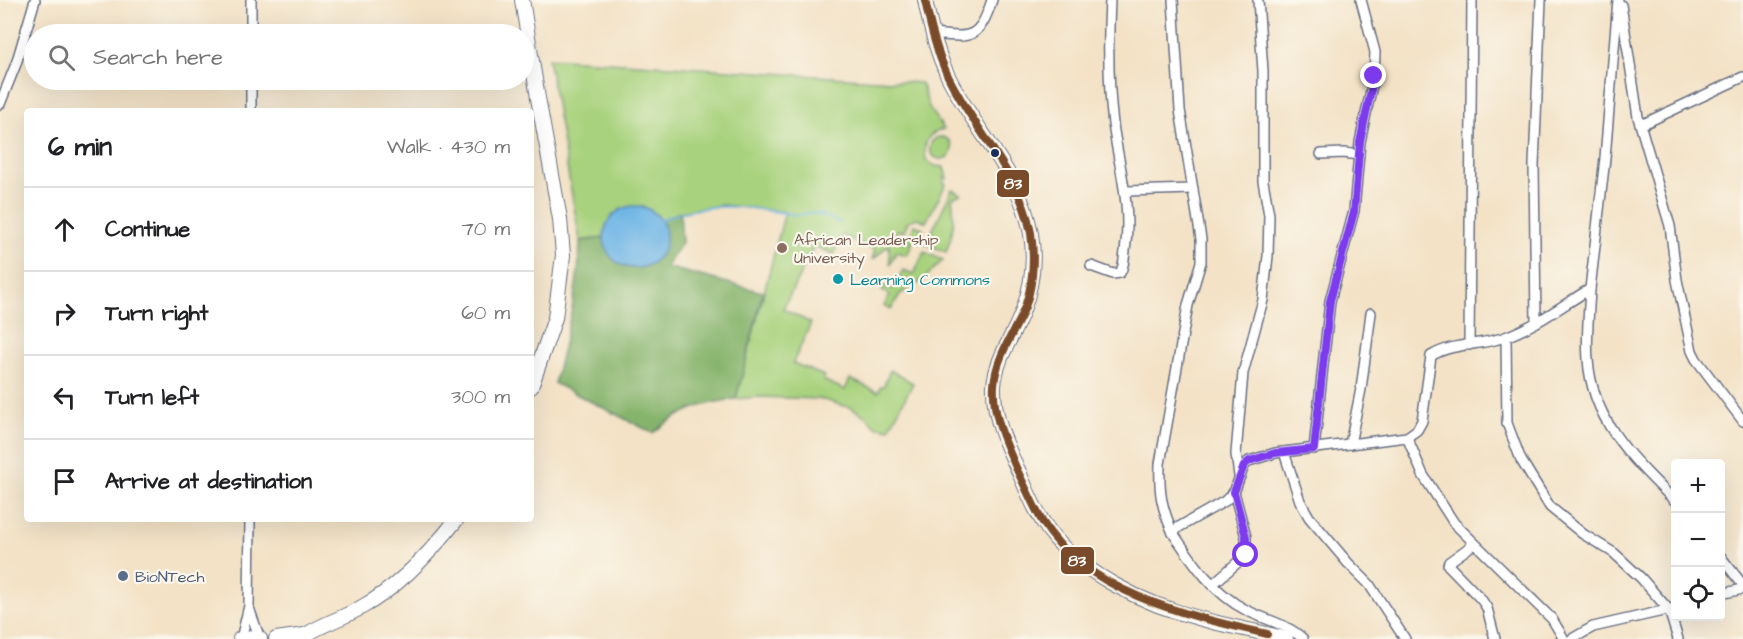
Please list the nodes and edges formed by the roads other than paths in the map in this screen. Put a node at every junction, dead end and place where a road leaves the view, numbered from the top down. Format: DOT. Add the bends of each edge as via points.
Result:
graph roads {
  1 [pos="34,0"];
  2 [pos="251,0"];
  3 [pos="522,0"];
  4 [pos="925,0"];
  5 [pos="992,0"];
  6 [pos="1110,0"];
  7 [pos="1173,0"];
  8 [pos="1258,0"];
  9 [pos="1362,0"];
  10 [pos="1472,0"];
  11 [pos="1541,0"];
  12 [pos="1619,0"];
  13 [pos="27,24"];
  14 [pos="251,24"];
  15 [pos="526,24"];
  16 [pos="932,34"];
  17 [pos="24,36"];
  18 [pos="534,74"];
  19 [pos="1743,77"];
  20 [pos="251,90"];
  21 [pos="0,104"];
  22 [pos="251,108"];
  23 [pos="1641,125"];
  24 [pos="1321,154"];
  25 [pos="1359,155"];
  26 [pos="1193,189"];
  27 [pos="1126,191"];
  28 [pos="1091,266"];
  29 [pos="1590,289"];
  30 [pos="1371,313"];
  31 [pos="1536,322"];
  32 [pos="1506,337"];
  33 [pos="1469,345"];
  34 [pos="534,378"];
  35 [pos="1743,421"];
  36 [pos="1407,437"];
  37 [pos="1350,444"];
  38 [pos="1314,449"];
  39 [pos="1284,452"];
  40 [pos="1239,477"];
  41 [pos="1234,492"];
  42 [pos="1671,497"];
  43 [pos="250,522"];
  44 [pos="454,522"];
  45 [pos="1173,533"];
  46 [pos="1474,544"];
  47 [pos="1725,563"];
  48 [pos="1213,584"];
  49 [pos="1743,587"];
  50 [pos="1725,592"];
  51 [pos="249,606"];
  52 [pos="1671,608"];
  53 [pos="1671,609"];
  54 [pos="1674,621"];
  55 [pos="302,637"];
  56 [pos="241,639"];
  57 [pos="260,639"];
  58 [pos="276,639"];
  59 [pos="1286,639"];
  60 [pos="1304,639"];
  61 [pos="1405,639"];
  62 [pos="1495,639"];
  63 [pos="1564,639"];
  64 [pos="1572,639"];
  65 [pos="1678,639"];
  1 -- 13 [label="street"];
  2 -- 14 [label="street"];
  3 -- 15 [label="main road"];
  4 -- 16 [label="main road"];
  5 -- 16 [label="street" via="982,25 971,34"];
  6 -- 27 [label="street" via="1113,124"];
  7 -- 26 [label="street" via="1180,110"];
  8 -- 40 [label="street" via="1268,256 1263,300 1243,373 1236,454"];
  9 -- 25 [label="street" via="1375,52"];
  10 -- 33 [label="street"];
  11 -- 31 [label="street" via="1534,165"];
  12 -- 23 [label="street"];
  12 -- 29 [label="street"];
  16 -- 59 [label="main road" via="947,75 1023,203 1030,233 1033,260 1029,287 1023,311 997,369 995,399 1010,453 1043,522 1078,560 1122,588 1200,619"];
  17 -- 21 [label="street"];
  18 -- 34 [label="main road" via="563,255 555,318"];
  19 -- 23 [label="street"];
  20 -- 22 [label="street"];
  23 -- 35 [label="street" via="1670,226 1692,351"];
  24 -- 25 [label="street"];
  25 -- 38 [label="street" via="1354,212 1330,301"];
  26 -- 27 [label="street"];
  26 -- 45 [label="street" via="1202,239 1201,262 1188,305 1160,464 1163,510"];
  27 -- 28 [label="street" via="1123,268 1113,274"];
  29 -- 31 [label="street"];
  29 -- 42 [label="street" via="1588,356 1601,413 1624,448"];
  30 -- 37 [label="street"];
  31 -- 32 [label="street"];
  32 -- 33 [label="street"];
  32 -- 52 [label="street" via="1507,423 1521,460 1550,507 1614,553"];
  33 -- 36 [label="street" via="1443,349 1431,356 1422,421"];
  36 -- 37 [label="street"];
  36 -- 46 [label="street" via="1423,475 1454,523"];
  37 -- 38 [label="street"];
  38 -- 39 [label="street"];
  39 -- 40 [label="street" via="1249,461"];
  39 -- 61 [label="street" via="1309,517 1369,584"];
  40 -- 41 [label="street"];
  41 -- 45 [label="street"];
  41 -- 48 [label="street" via="1246,537 1246,555"];
  43 -- 51 [label="street"];
  44 -- 55 [label="main road" via="422,558 377,597"];
  45 -- 48 [label="street"];
  46 -- 62 [label="street" via="1448,565 1487,608"];
  46 -- 63 [label="street" via="1552,619"];
  47 -- 49 [label="street"];
  48 -- 60 [label="street" via="1240,607 1289,628"];
  49 -- 50 [label="street"];
  51 -- 56 [label="street"];
  51 -- 57 [label="street"];
  53 -- 64 [label="street" via="1593,627"];
  54 -- 65 [label="street"];
  55 -- 58 [label="main road"];
  56 -- 57 [label="main road"];
}
